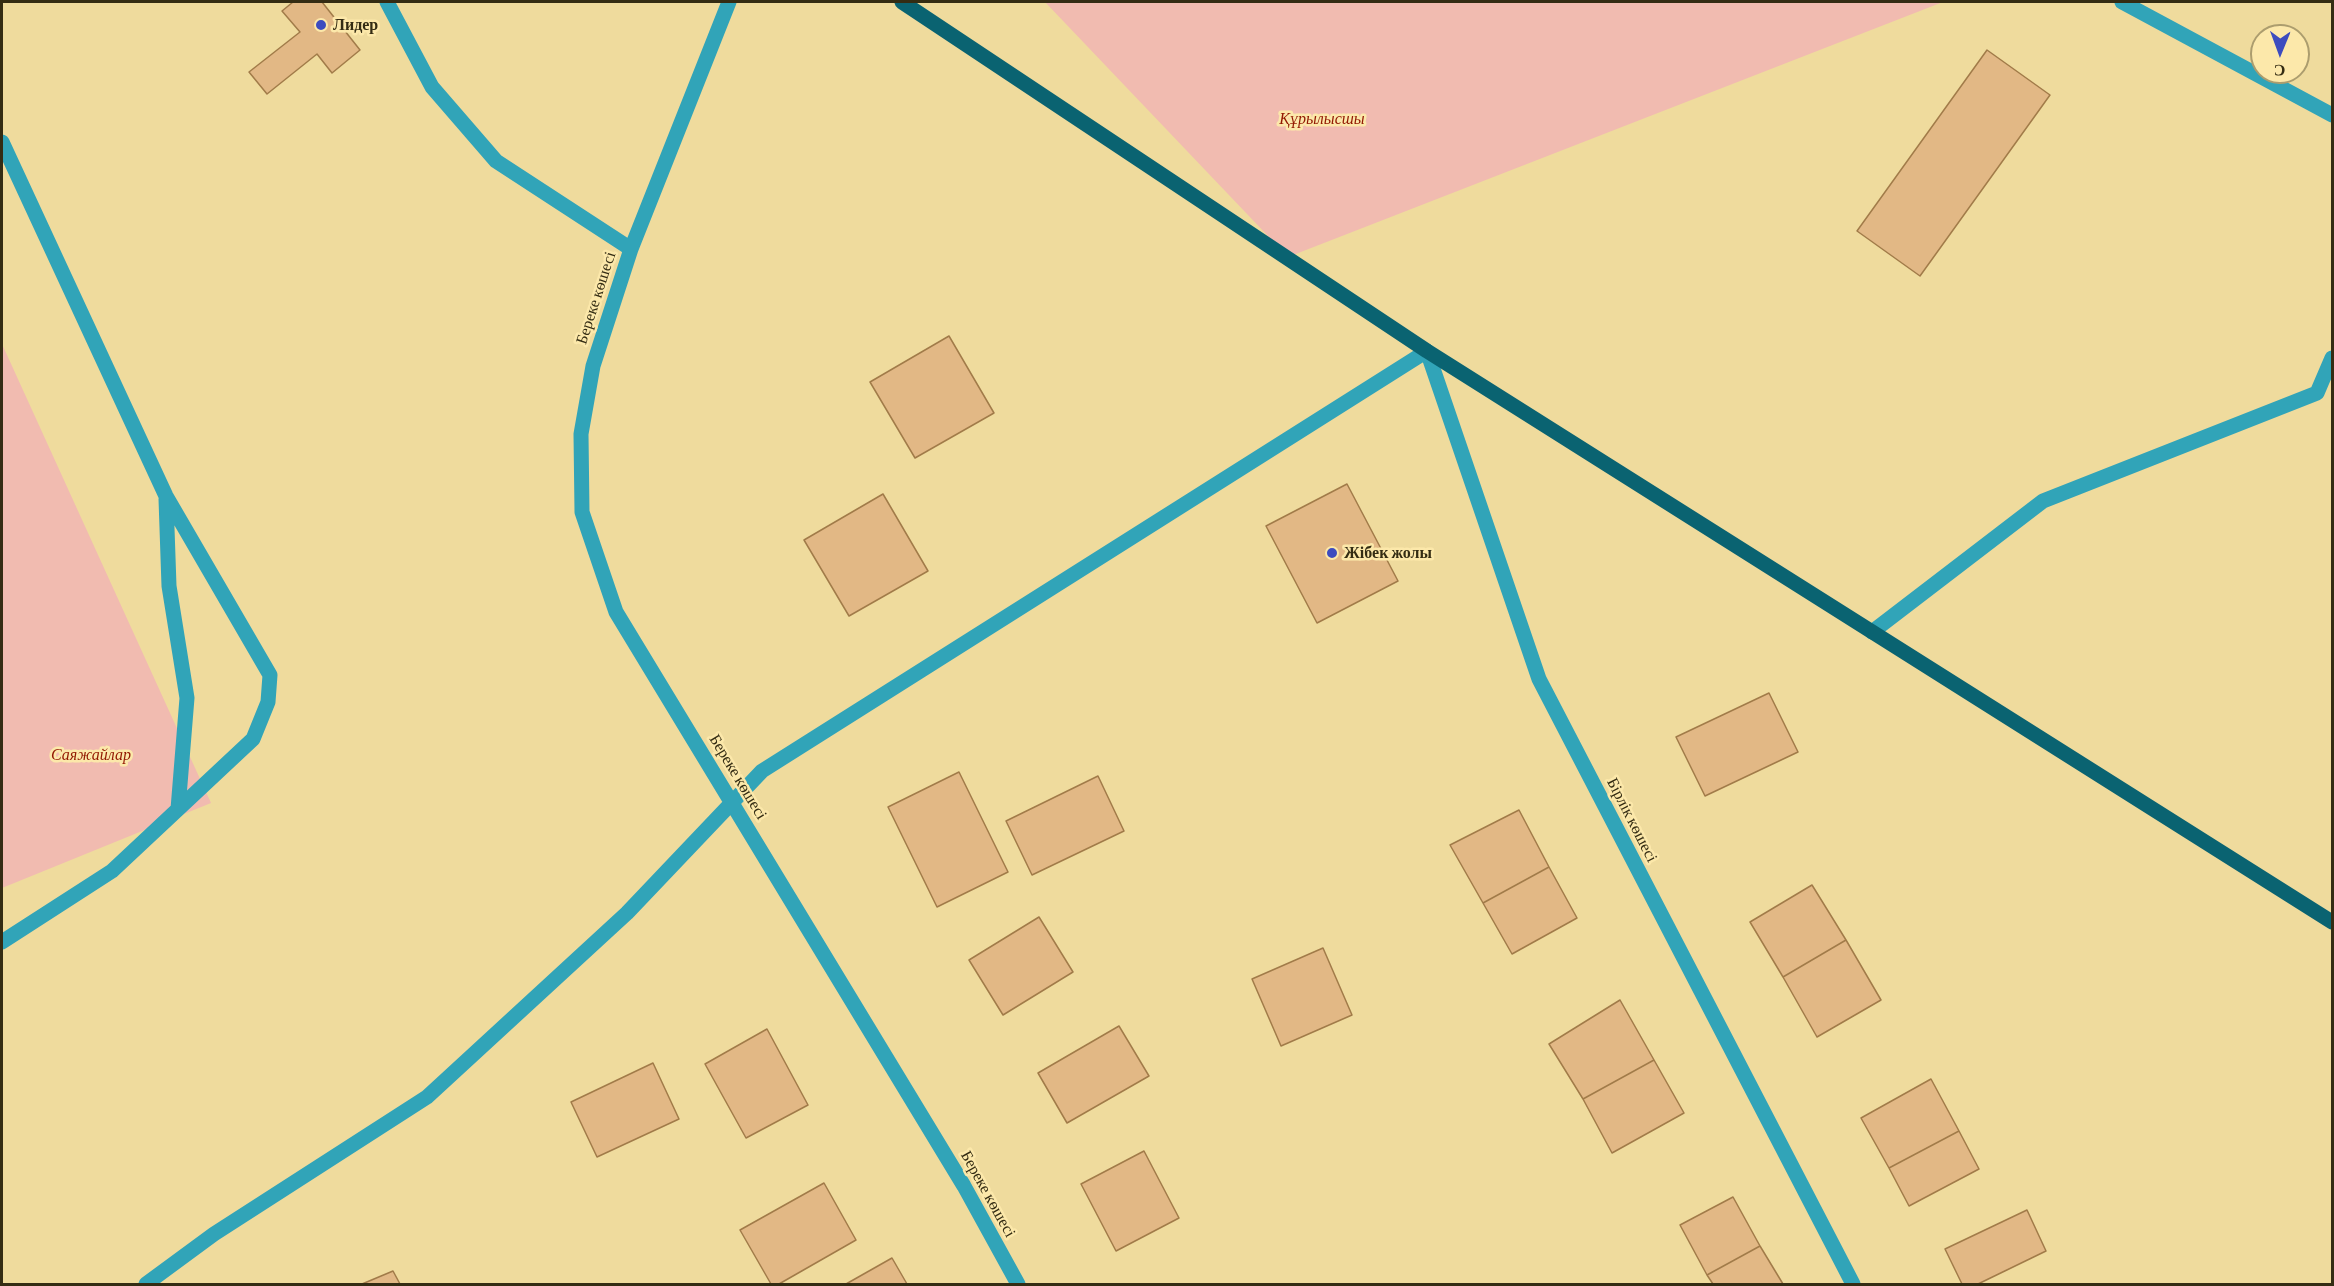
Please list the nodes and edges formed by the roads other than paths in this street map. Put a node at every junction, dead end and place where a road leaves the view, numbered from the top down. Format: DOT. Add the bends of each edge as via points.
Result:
graph roads {
  1 [pos="387,2"];
  2 [pos="729,2"];
  3 [pos="902,2"];
  4 [pos="2122,2"];
  5 [pos="2332,116"];
  6 [pos="2,142"];
  7 [pos="631,249"];
  8 [pos="1427,351"];
  9 [pos="2332,358"];
  10 [pos="166,496"];
  11 [pos="1872,632"];
  12 [pos="733,802"];
  13 [pos="178,809"];
  14 [pos="2332,922"];
  15 [pos="2,942"];
  16 [pos="150,1283"];
  17 [pos="1018,1284"];
  18 [pos="1853,1284"];
  1 -- 7 [label="street" via="432,87 496,161"];
  2 -- 7 [label="street, Береке көшесі"];
  3 -- 8 [label="main road"];
  4 -- 5 [label="street"];
  6 -- 10 [label="street"];
  7 -- 12 [label="street, Береке көшесі" via="591,377 581,434 582,512 616,612"];
  8 -- 11 [label="main road"];
  8 -- 12 [label="street" via="762,771"];
  8 -- 18 [label="street, Бірлік көшесі" via="1539,679"];
  9 -- 11 [label="street" via="2317,393 2043,501"];
  10 -- 13 [label="street" via="169,586 187,698"];
  10 -- 13 [label="street" via="270,675 268,702 253,739"];
  11 -- 14 [label="main road"];
  12 -- 16 [label="street" via="619,921 427,1096 214,1234"];
  12 -- 17 [label="street, Береке көшесі" via="964,1186"];
  13 -- 15 [label="street" via="112,872"];
}
